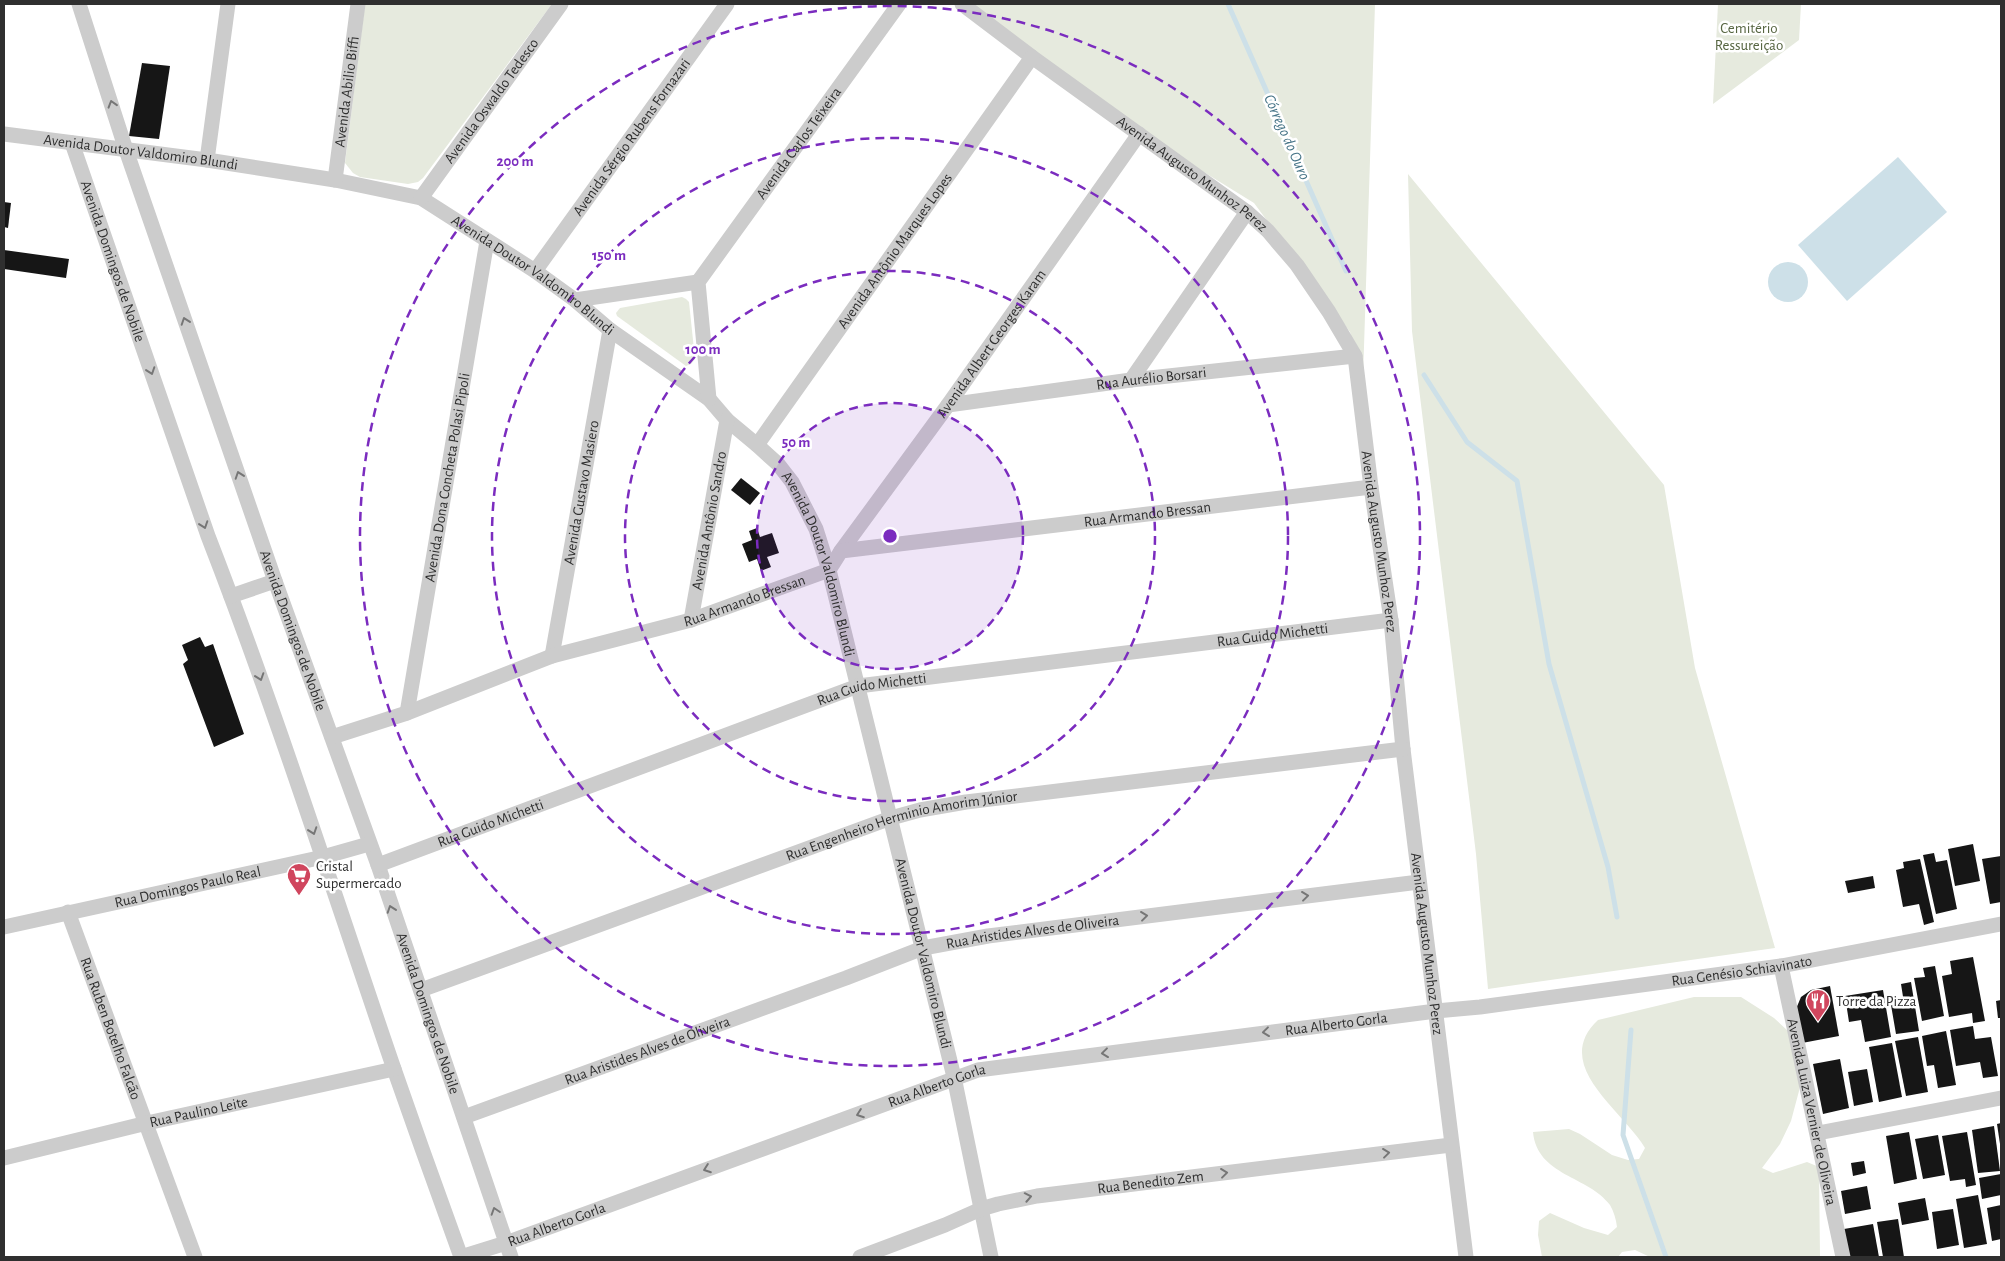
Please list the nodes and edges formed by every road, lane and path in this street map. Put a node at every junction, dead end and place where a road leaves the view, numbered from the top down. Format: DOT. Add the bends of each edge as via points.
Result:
graph roads {
  1 [pos="79,4"];
  2 [pos="90,4"];
  3 [pos="228,4"];
  4 [pos="358,4"];
  5 [pos="561,4"];
  6 [pos="728,4"];
  7 [pos="899,4"];
  8 [pos="962,4"];
  9 [pos="87,24"];
  10 [pos="1032,57"];
  11 [pos="4,123"];
  12 [pos="4,134"];
  13 [pos="1139,134"];
  14 [pos="26,136"];
  15 [pos="72,143"];
  16 [pos="126,150"];
  17 [pos="207,160"];
  18 [pos="335,180"];
  19 [pos="422,198"];
  20 [pos="1247,212"];
  21 [pos="487,242"];
  22 [pos="535,271"];
  23 [pos="698,282"];
  24 [pos="575,300"];
  25 [pos="610,330"];
  26 [pos="1355,356"];
  27 [pos="1131,380"];
  28 [pos="709,399"];
  29 [pos="948,405"];
  30 [pos="727,420"];
  31 [pos="757,445"];
  32 [pos="1371,487"];
  33 [pos="841,551"];
  34 [pos="829,570"];
  35 [pos="276,581"];
  36 [pos="231,596"];
  37 [pos="691,620"];
  38 [pos="1391,620"];
  39 [pos="552,656"];
  40 [pos="858,686"];
  41 [pos="407,713"];
  42 [pos="332,737"];
  43 [pos="1403,749"];
  44 [pos="891,818"];
  45 [pos="369,844"];
  46 [pos="323,857"];
  47 [pos="378,865"];
  48 [pos="1419,882"];
  49 [pos="68,912"];
  50 [pos="2001,924"];
  51 [pos="4,926"];
  52 [pos="922,948"];
  53 [pos="1781,966"];
  54 [pos="420,990"];
  55 [pos="1436,1011"];
  56 [pos="394,1069"];
  57 [pos="954,1077"];
  58 [pos="2001,1098"];
  59 [pos="464,1117"];
  60 [pos="147,1123"];
  61 [pos="1818,1134"];
  62 [pos="1452,1145"];
  63 [pos="4,1158"];
  64 [pos="981,1209"];
  65 [pos="506,1243"];
  66 [pos="195,1257"];
  67 [pos="461,1257"];
  68 [pos="511,1257"];
  69 [pos="860,1257"];
  70 [pos="991,1257"];
  71 [pos="1466,1257"];
  72 [pos="1843,1257"];
  1 -- 9 [label="street, Avenida Domingos de Nobile"];
  2 -- 9 [label="street"];
  3 -- 17 [label="street"];
  4 -- 18 [label="street, Avenida Abilio Biffi"];
  5 -- 19 [label="street, Avenida Oswaldo Tedesco"];
  6 -- 22 [label="street, Avenida Sérgio Rubens Fornazari"];
  7 -- 23 [label="street, Avenida Carlos Teixeira"];
  8 -- 10 [label="street, Avenida Augusto Munhoz Perez"];
  16 -- 9 [label="street, Avenida Domingos de Nobile, one-way"];
  10 -- 13 [label="street, Avenida Augusto Munhoz Perez"];
  10 -- 31 [label="street, Avenida Antônio Marques Lopes"];
  11 -- 14 [label="street, Avenida Doutor Valdomiro Blundi"];
  12 -- 14 [label="street, Avenida Doutor Valdomiro Blundi"];
  13 -- 20 [label="street, Avenida Augusto Munhoz Perez"];
  13 -- 29 [label="street, Avenida Albert Georges Karam"];
  14 -- 15 [label="street, Avenida Doutor Valdomiro Blundi"];
  15 -- 16 [label="street, Avenida Doutor Valdomiro Blundi"];
  15 -- 36 [label="street, Avenida Domingos de Nobile, one-way"];
  16 -- 17 [label="street, Avenida Doutor Valdomiro Blundi"];
  35 -- 16 [label="street, Avenida Domingos de Nobile, one-way"];
  17 -- 18 [label="street, Avenida Doutor Valdomiro Blundi"];
  18 -- 19 [label="street, Avenida Doutor Valdomiro Blundi"];
  19 -- 21 [label="street, Avenida Doutor Valdomiro Blundi"];
  20 -- 26 [label="street, Avenida Augusto Munhoz Perez" via="1297,265"];
  20 -- 27 [label="street"];
  21 -- 22 [label="street, Avenida Doutor Valdomiro Blundi"];
  21 -- 41 [label="street, Avenida Dona Concheta Polasi Pipoli"];
  22 -- 24 [label="street, Avenida Doutor Valdomiro Blundi"];
  23 -- 24 [label="street"];
  23 -- 28 [label="street"];
  24 -- 25 [label="street, Avenida Doutor Valdomiro Blundi"];
  25 -- 28 [label="street, Avenida Doutor Valdomiro Blundi"];
  25 -- 39 [label="street, Avenida Gustavo Masiero"];
  26 -- 27 [label="street, Rua Aurélio Borsari"];
  26 -- 32 [label="street, Avenida Augusto Munhoz Perez"];
  27 -- 29 [label="street, Rua Aurélio Borsari"];
  28 -- 30 [label="street, Avenida Doutor Valdomiro Blundi"];
  29 -- 33 [label="street, Avenida Albert Georges Karam"];
  30 -- 31 [label="street, Avenida Doutor Valdomiro Blundi"];
  30 -- 37 [label="street, Avenida Antônio Sandro"];
  31 -- 34 [label="street, Avenida Doutor Valdomiro Blundi" via="792,482 816,529"];
  32 -- 33 [label="street, Rua Armando Bressan"];
  32 -- 38 [label="street, Avenida Augusto Munhoz Perez"];
  33 -- 34 [label="street"];
  34 -- 37 [label="street, Rua Armando Bressan"];
  34 -- 40 [label="street, Avenida Doutor Valdomiro Blundi"];
  35 -- 36 [label="street"];
  35 -- 42 [label="street, Avenida Domingos de Nobile"];
  36 -- 46 [label="street, Avenida Domingos de Nobile, one-way"];
  37 -- 39 [label="street, Rua Armando Bressan"];
  38 -- 40 [label="street, Rua Guido Michetti"];
  38 -- 43 [label="street, Avenida Augusto Munhoz Perez"];
  39 -- 41 [label="street, Rua Armando Bressan"];
  40 -- 44 [label="street, Avenida Doutor Valdomiro Blundi"];
  40 -- 47 [label="street, Rua Guido Michetti"];
  41 -- 42 [label="street, Rua Armando Bressan"];
  42 -- 45 [label="street, Avenida Domingos de Nobile"];
  43 -- 44 [label="street, Rua Engenheiro Herminio Amorim Júnior" via="966,802"];
  43 -- 48 [label="street, Avenida Augusto Munhoz Perez"];
  44 -- 52 [label="street, Avenida Doutor Valdomiro Blundi"];
  44 -- 54 [label="street, Rua Engenheiro Herminio Amorim Júnior"];
  45 -- 46 [label="street, Rua Domingos Paulo Real"];
  45 -- 47 [label="street, Avenida Domingos de Nobile"];
  46 -- 49 [label="street, Rua Domingos Paulo Real"];
  46 -- 56 [label="street, Avenida Domingos de Nobile"];
  54 -- 47 [label="street, Avenida Domingos de Nobile, one-way"];
  52 -- 48 [label="street, Rua Aristides Alves de Oliveira, one-way" via="988,936"];
  48 -- 55 [label="street, Avenida Augusto Munhoz Perez"];
  49 -- 51 [label="street, Rua Domingos Paulo Real"];
  49 -- 60 [label="street, Rua Ruben Botelho Falcão"];
  50 -- 53 [label="street, Rua Genésio Schiavinato"];
  52 -- 57 [label="street, Avenida Doutor Valdomiro Blundi"];
  52 -- 59 [label="street, Rua Aristides Alves de Oliveira"];
  53 -- 55 [label="street, Rua Genésio Schiavinato"];
  53 -- 61 [label="street, Avenida Luiza Vernier de Oliveira"];
  54 -- 59 [label="street, Avenida Domingos de Nobile"];
  55 -- 57 [label="street, Rua Alberto Gorla, one-way" via="1022,1063"];
  55 -- 62 [label="street, Avenida Augusto Munhoz Perez"];
  56 -- 60 [label="street, Rua Paulino Leite"];
  56 -- 67 [label="street, Avenida Domingos de Nobile"];
  57 -- 64 [label="street, Avenida Doutor Valdomiro Blundi"];
  57 -- 65 [label="street, Rua Alberto Gorla, one-way"];
  58 -- 61 [label="street"];
  65 -- 59 [label="street, Avenida Domingos de Nobile, one-way"];
  60 -- 63 [label="street, Rua Paulino Leite"];
  60 -- 66 [label="street, Rua Ruben Botelho Falcão"];
  61 -- 72 [label="street, Avenida Luiza Vernier de Oliveira"];
  64 -- 62 [label="street, Rua Benedito Zem, one-way" via="1037,1196"];
  62 -- 71 [label="street, Avenida Augusto Munhoz Perez"];
  64 -- 69 [label="street, Rua Benedito Zem"];
  64 -- 70 [label="street, Avenida Doutor Valdomiro Blundi"];
  65 -- 67 [label="street, Rua Alberto Gorla"];
  65 -- 68 [label="street, Avenida Domingos de Nobile"];
}
